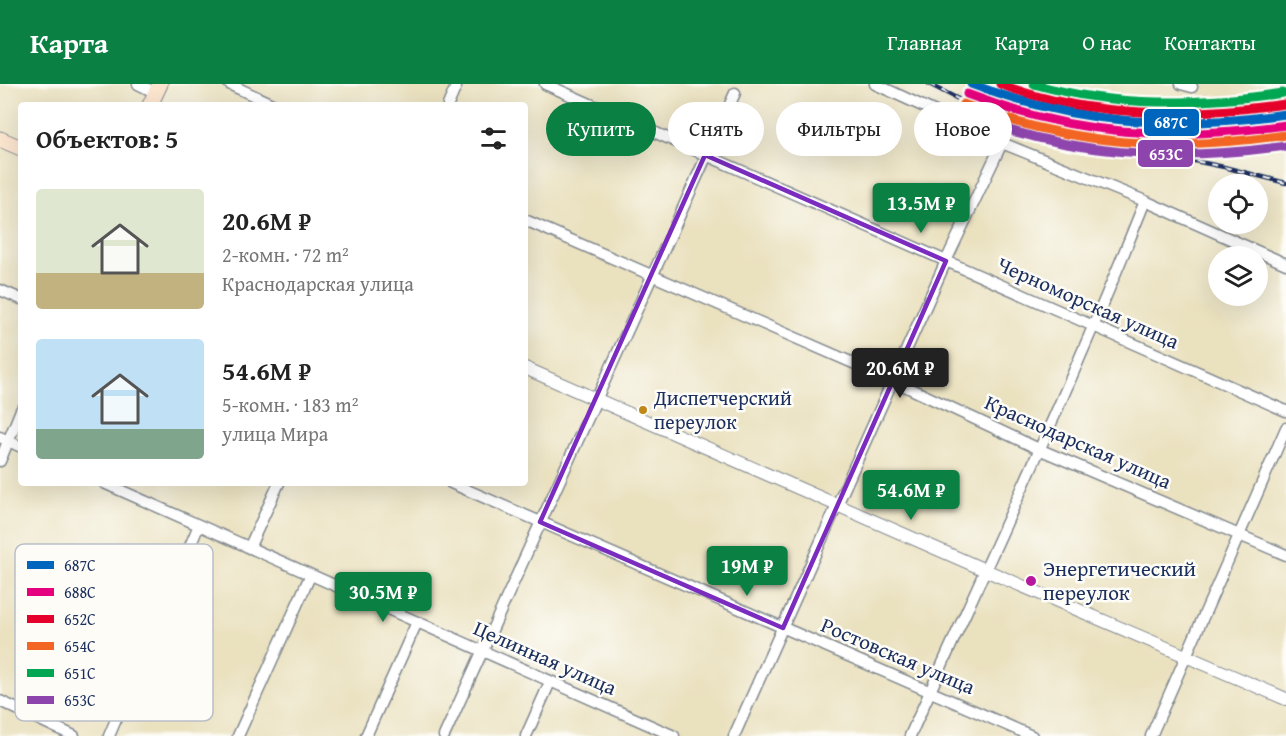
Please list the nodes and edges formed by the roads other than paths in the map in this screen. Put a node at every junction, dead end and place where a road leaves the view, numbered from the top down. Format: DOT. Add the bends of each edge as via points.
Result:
graph roads {
  1 [pos="138,84"];
  2 [pos="229,84"];
  3 [pos="457,84"];
  4 [pos="545,84"];
  5 [pos="875,84"];
  6 [pos="735,93"];
  7 [pos="156,94"];
  8 [pos="268,102"];
  9 [pos="449,102"];
  10 [pos="731,102"];
  11 [pos="914,102"];
  12 [pos="0,139"];
  13 [pos="668,139"];
  14 [pos="18,147"];
  15 [pos="1012,147"];
  16 [pos="705,156"];
  17 [pos="707,156"];
  18 [pos="996,156"];
  19 [pos="1145,201"];
  20 [pos="528,221"];
  21 [pos="946,261"];
  22 [pos="1286,264"];
  23 [pos="650,276"];
  24 [pos="0,290"];
  25 [pos="18,298"];
  26 [pos="1094,328"];
  27 [pos="528,369"];
  28 [pos="892,380"];
  29 [pos="599,399"];
  30 [pos="1286,411"];
  31 [pos="18,415"];
  32 [pos="1286,428"];
  33 [pos="4,439"];
  34 [pos="18,446"];
  35 [pos="1041,450"];
  36 [pos="0,460"];
  37 [pos="111,486"];
  38 [pos="278,486"];
  39 [pos="458,486"];
  40 [pos="838,506"];
  41 [pos="540,522"];
  42 [pos="199,525"];
  43 [pos="1239,533"];
  44 [pos="191,544"];
  45 [pos="249,548"];
  46 [pos="1286,555"];
  47 [pos="985,570"];
  48 [pos="310,576"];
  49 [pos="417,622"];
  50 [pos="783,628"];
  51 [pos="482,652"];
  52 [pos="1186,655"];
  53 [pos="550,682"];
  54 [pos="930,691"];
  55 [pos="1286,699"];
  56 [pos="0,701"];
  57 [pos="15,708"];
  58 [pos="42,721"];
  59 [pos="115,721"];
  60 [pos="655,732"];
  61 [pos="74,736"];
  62 [pos="109,736"];
  63 [pos="238,736"];
  64 [pos="366,736"];
  65 [pos="444,736"];
  66 [pos="526,736"];
  67 [pos="674,736"];
  68 [pos="734,736"];
  69 [pos="910,736"];
  70 [pos="1032,736"];
  71 [pos="1151,736"];
  1 -- 7 [label="street"];
  2 -- 8 [label="street"];
  3 -- 9 [label="street"];
  4 -- 13 [label="street, Черноморская улица"];
  5 -- 11 [label="street"];
  6 -- 10 [label="street"];
  12 -- 14 [label="main road"];
  15 -- 19 [label="street"];
  16 -- 23 [label="street"];
  17 -- 21 [label="street, Черноморская улица"];
  18 -- 21 [label="street"];
  19 -- 22 [label="street"];
  19 -- 26 [label="street"];
  20 -- 23 [label="street, Краснодарская улица"];
  21 -- 26 [label="street, Черноморская улица"];
  21 -- 28 [label="street"];
  23 -- 28 [label="street, Краснодарская улица"];
  23 -- 29 [label="street"];
  24 -- 25 [label="street"];
  26 -- 30 [label="street, Черноморская улица"];
  26 -- 35 [label="street"];
  27 -- 29 [label="street"];
  28 -- 35 [label="street, Краснодарская улица"];
  28 -- 40 [label="street"];
  29 -- 40 [label="street"];
  29 -- 41 [label="street"];
  31 -- 33 [label="street"];
  32 -- 43 [label="street"];
  33 -- 34 [label="street"];
  33 -- 36 [label="street"];
  35 -- 43 [label="street, Краснодарская улица"];
  35 -- 47 [label="street"];
  37 -- 42 [label="street, Целинная улица"];
  38 -- 45 [label="street"];
  39 -- 41 [label="street, Ростовская улица"];
  40 -- 47 [label="street"];
  40 -- 50 [label="street"];
  41 -- 50 [label="street, Ростовская улица"];
  41 -- 51 [label="street"];
  42 -- 44 [label="street"];
  42 -- 45 [label="street, Целинная улица"];
  43 -- 46 [label="street, Краснодарская улица"];
  43 -- 52 [label="street"];
  45 -- 48 [label="street, Целинная улица"];
  47 -- 52 [label="street"];
  47 -- 54 [label="street"];
  48 -- 49 [label="street, Целинная улица"];
  48 -- 63 [label="street"];
  49 -- 51 [label="street, Целинная улица"];
  49 -- 64 [label="street"];
  50 -- 54 [label="street, Ростовская улица"];
  50 -- 68 [label="street"];
  51 -- 53 [label="street, Целинная улица"];
  51 -- 65 [label="street"];
  52 -- 55 [label="street"];
  52 -- 71 [label="street"];
  53 -- 60 [label="street, Целинная улица"];
  53 -- 66 [label="street"];
  54 -- 69 [label="street"];
  54 -- 70 [label="street, Ростовская улица"];
  56 -- 57 [label="street"];
  58 -- 61 [label="street"];
  59 -- 62 [label="street"];
  60 -- 67 [label="street, Целинная улица"];
}
